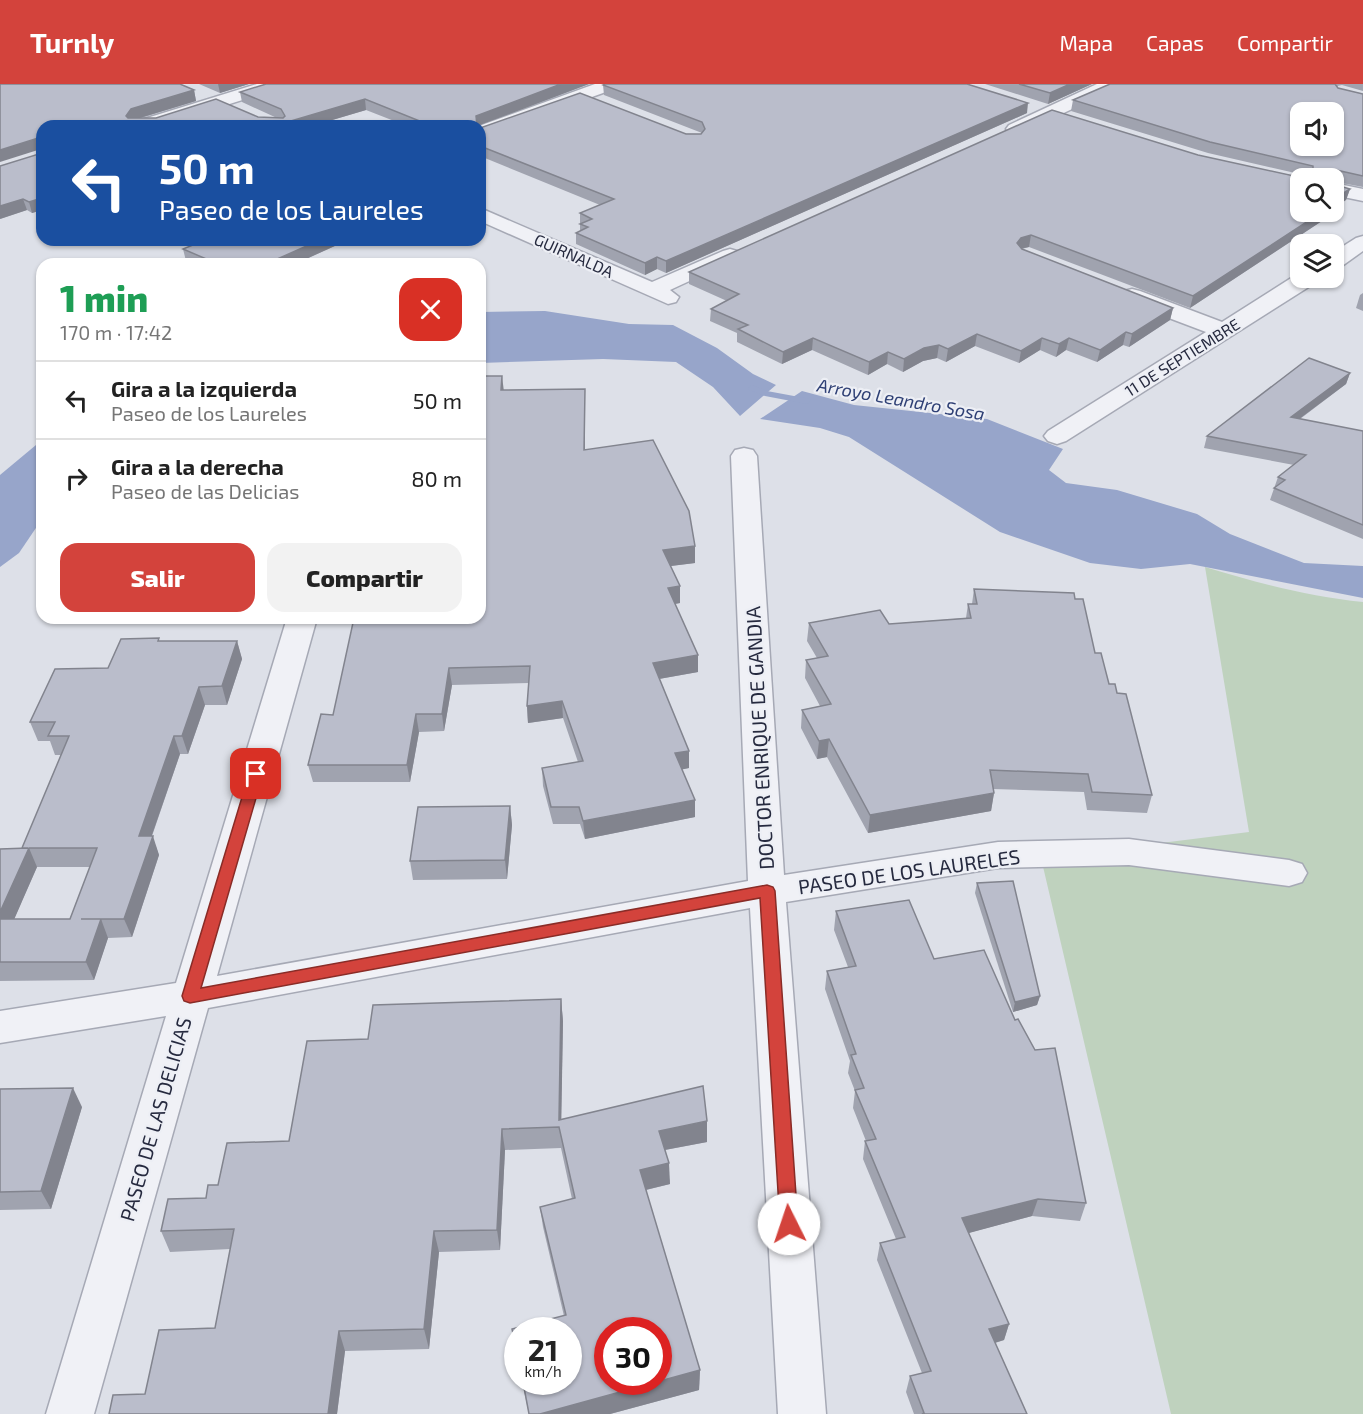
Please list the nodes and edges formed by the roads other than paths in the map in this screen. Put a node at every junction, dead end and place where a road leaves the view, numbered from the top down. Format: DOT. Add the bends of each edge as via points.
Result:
graph roads {
  1 [pos="275,84"];
  2 [pos="611,84"];
  3 [pos="1111,84"];
  4 [pos="199,93"];
  5 [pos="582,94"];
  6 [pos="219,101"];
  7 [pos="602,103"];
  8 [pos="1022,103"];
  9 [pos="1053,112"];
  10 [pos="248,114"];
  11 [pos="1076,119"];
  12 [pos="159,120"];
  13 [pos="486,130"];
  14 [pos="999,136"];
  15 [pos="1344,191"];
  16 [pos="1363,195"];
  17 [pos="486,217"];
  18 [pos="1363,242"];
  19 [pos="749,246"];
  20 [pos="1344,254"];
  21 [pos="1291,288"];
  22 [pos="1115,289"];
  23 [pos="1223,330"];
  24 [pos="1057,436"];
  25 [pos="744,456"];
  26 [pos="300,624"];
  27 [pos="1289,873"];
  28 [pos="767,891"];
  29 [pos="190,996"];
  30 [pos="0,1028"];
  31 [pos="70,1414"];
  32 [pos="802,1414"];
  1 -- 6 [label="street"];
  2 -- 5 [label="street"];
  3 -- 9 [label="street"];
  4 -- 6 [label="street"];
  5 -- 7 [label="street"];
  5 -- 13 [label="street"];
  6 -- 10 [label="street"];
  6 -- 12 [label="street"];
  8 -- 9 [label="street"];
  9 -- 11 [label="street"];
  9 -- 14 [label="street"];
  15 -- 16 [label="street"];
  17 -- 19 [label="street, GUIRNALDA" via="660,294"];
  18 -- 20 [label="street"];
  21 -- 23 [label="street, 11 DE SEPTIEMBRE"];
  22 -- 23 [label="street"];
  23 -- 24 [label="street, 11 DE SEPTIEMBRE"];
  25 -- 28 [label="street, DOCTOR ENRIQUE DE GANDIA"];
  26 -- 29 [label="street, PASEO DE LAS DELICIAS"];
  27 -- 28 [label="street, PASEO DE LOS LAURELES" via="1129,852 1010,855"];
  28 -- 29 [label="street, PASEO DE LOS LAURELES"];
  28 -- 32 [label="street, DOCTOR ENRIQUE DE GANDIA"];
  29 -- 30 [label="street, PASEO DE LOS LAURELES"];
  29 -- 31 [label="street, PASEO DE LAS DELICIAS"];
}
